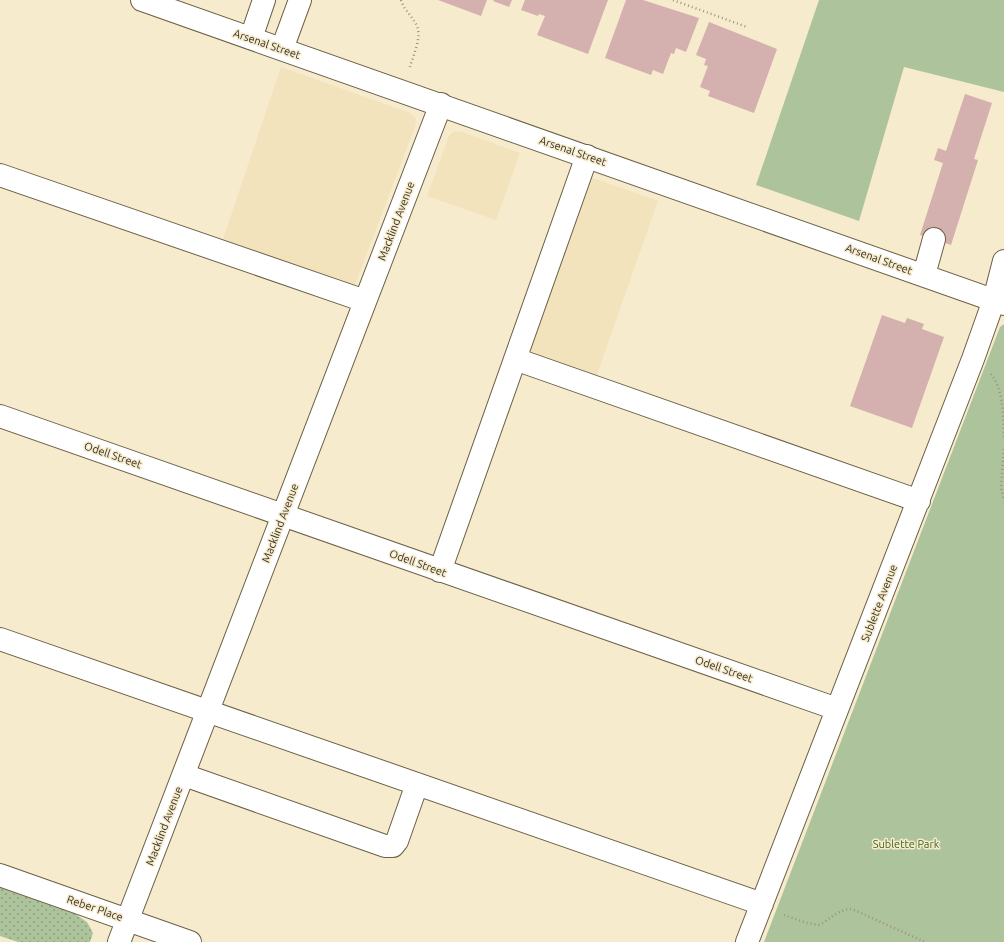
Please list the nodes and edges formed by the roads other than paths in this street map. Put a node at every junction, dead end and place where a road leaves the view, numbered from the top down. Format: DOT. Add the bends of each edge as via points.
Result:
graph roads {
  1 [pos="142,0"];
  2 [pos="264,0"];
  3 [pos="300,0"];
  4 [pos="251,38"];
  5 [pos="282,49"];
  6 [pos="441,104"];
  7 [pos="587,156"];
  8 [pos="0,175"];
  9 [pos="934,239"];
  10 [pos="1004,261"];
  11 [pos="924,275"];
  12 [pos="365,301"];
  13 [pos="999,302"];
  14 [pos="516,359"];
  15 [pos="0,416"];
  16 [pos="919,501"];
  17 [pos="283,515"];
  18 [pos="440,571"];
  19 [pos="0,639"];
  20 [pos="837,709"];
  21 [pos="208,711"];
  22 [pos="184,775"];
  23 [pos="417,784"];
  24 [pos="0,875"];
  25 [pos="762,904"];
  26 [pos="128,920"];
  27 [pos="120,942"];
  28 [pos="190,942"];
  29 [pos="747,942"];
  1 -- 4 [label="street, Arsenal Street"];
  2 -- 4 [label="street"];
  3 -- 5 [label="street"];
  4 -- 5 [label="street, Arsenal Street"];
  5 -- 6 [label="street, Arsenal Street"];
  6 -- 7 [label="street, Arsenal Street"];
  6 -- 12 [label="street, Macklind Avenue"];
  7 -- 11 [label="street, Arsenal Street"];
  7 -- 14 [label="street"];
  8 -- 12 [label="street"];
  9 -- 11 [label="street"];
  10 -- 13 [label="street, Sublette Avenue"];
  11 -- 13 [label="street, Arsenal Street"];
  12 -- 17 [label="street, Macklind Avenue"];
  13 -- 16 [label="street, Sublette Avenue"];
  14 -- 16 [label="street"];
  14 -- 18 [label="street"];
  15 -- 17 [label="street, Odell Street"];
  16 -- 20 [label="street, Sublette Avenue"];
  17 -- 18 [label="street, Odell Street"];
  17 -- 21 [label="street, Macklind Avenue"];
  18 -- 20 [label="street, Odell Street"];
  19 -- 21 [label="street"];
  20 -- 25 [label="street, Sublette Avenue"];
  21 -- 22 [label="street, Macklind Avenue"];
  21 -- 23 [label="street"];
  22 -- 23 [label="street" via="385,846 393,846 396,841"];
  22 -- 26 [label="street, Macklind Avenue"];
  23 -- 25 [label="street"];
  24 -- 26 [label="street, Reber Place"];
  25 -- 29 [label="street, Sublette Avenue"];
  26 -- 27 [label="street, Macklind Avenue"];
  26 -- 28 [label="street, Reber Place"];
}
